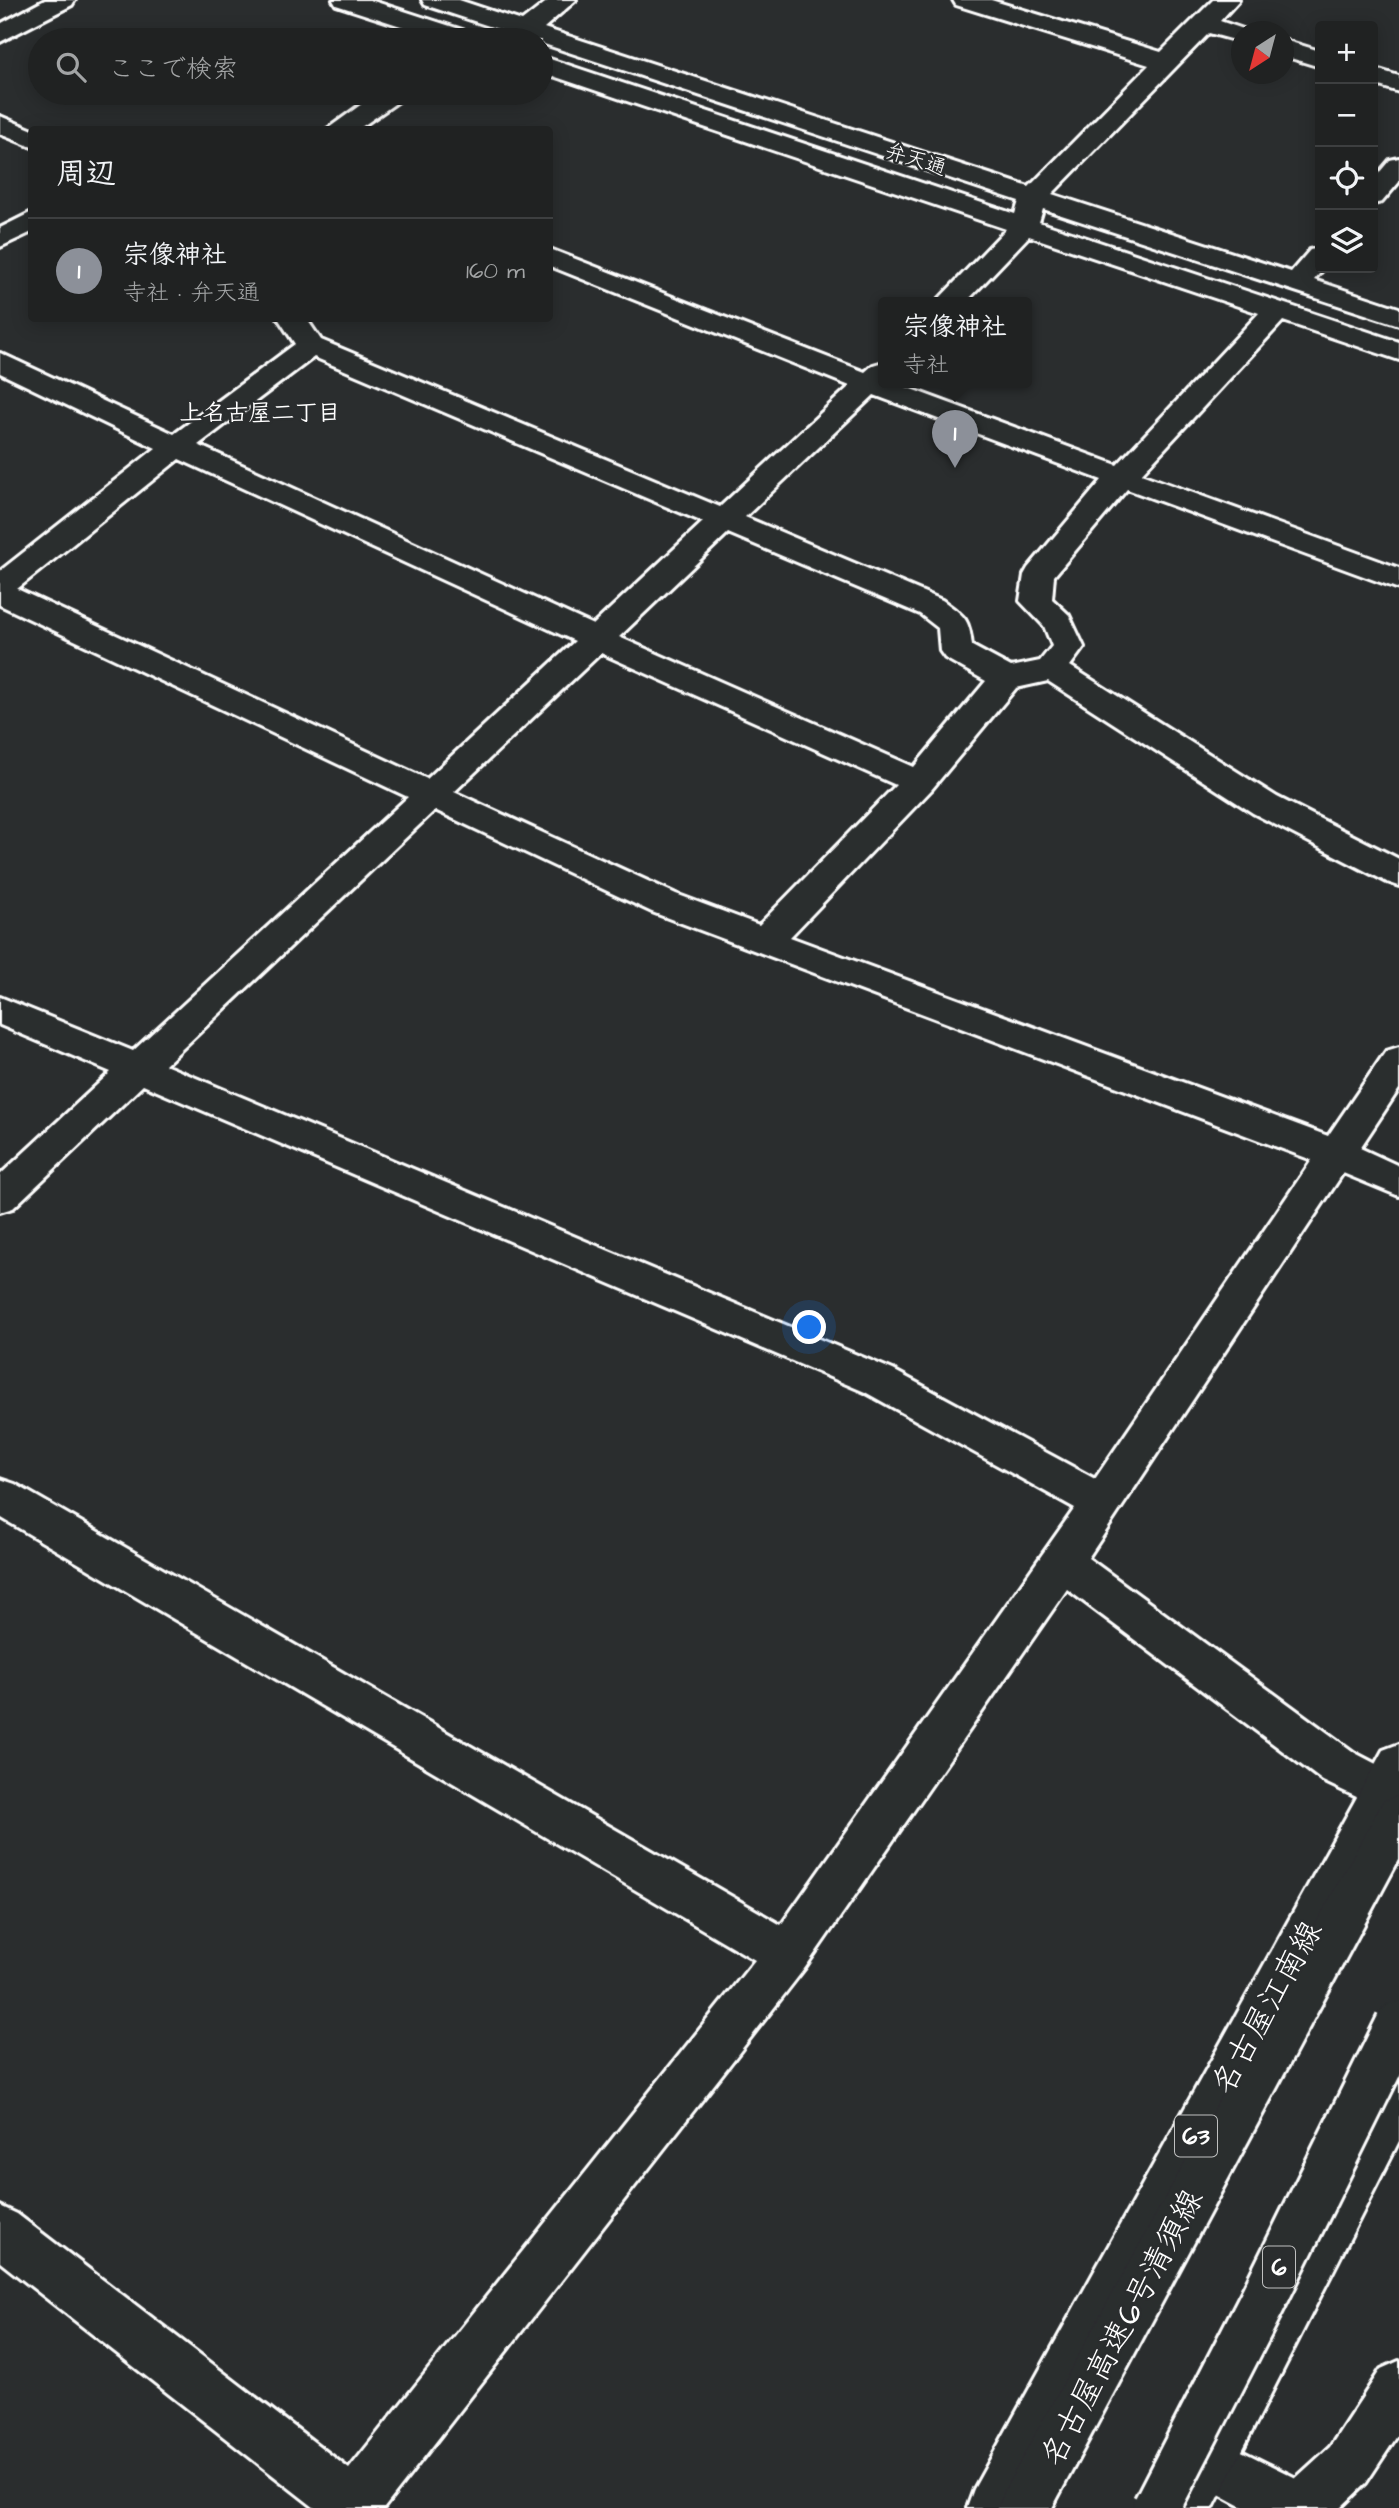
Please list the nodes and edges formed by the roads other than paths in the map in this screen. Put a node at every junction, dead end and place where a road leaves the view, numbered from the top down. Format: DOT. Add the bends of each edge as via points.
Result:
graph roads {
  1 [pos="63,0"];
  2 [pos="345,0"];
  3 [pos="434,0"];
  4 [pos="564,0"];
  5 [pos="965,0"];
  6 [pos="1227,0"];
  7 [pos="1204,24"];
  8 [pos="432,28"];
  9 [pos="520,28"];
  10 [pos="529,28"];
  11 [pos="1231,32"];
  12 [pos="0,34"];
  13 [pos="553,39"];
  14 [pos="1294,52"];
  15 [pos="1315,58"];
  16 [pos="1166,62"];
  17 [pos="553,68"];
  18 [pos="1378,78"];
  19 [pos="1399,84"];
  20 [pos="376,105"];
  21 [pos="0,124"];
  22 [pos="345,126"];
  23 [pos="28,137"];
  24 [pos="1399,166"];
  25 [pos="1378,190"];
  26 [pos="1033,198"];
  27 [pos="28,222"];
  28 [pos="1025,225"];
  29 [pos="0,239"];
  30 [pos="553,258"];
  31 [pos="1315,262"];
  32 [pos="1296,283"];
  33 [pos="955,297"];
  34 [pos="1278,310"];
  35 [pos="1399,317"];
  36 [pos="295,322"];
  37 [pos="311,346"];
  38 [pos="1399,351"];
  39 [pos="0,362"];
  40 [pos="877,377"];
  41 [pos="904,388"];
  42 [pos="176,447"];
  43 [pos="1121,477"];
  44 [pos="726,520"];
  45 [pos="1399,579"];
  46 [pos="0,587"];
  47 [pos="0,593"];
  48 [pos="597,640"];
  49 [pos="1051,668"];
  50 [pos="1006,678"];
  51 [pos="919,782"];
  52 [pos="429,794"];
  53 [pos="1399,874"];
  54 [pos="767,939"];
  55 [pos="0,1010"];
  56 [pos="1399,1060"];
  57 [pos="139,1068"];
  58 [pos="1337,1154"];
  59 [pos="1399,1181"];
  60 [pos="0,1198"];
  61 [pos="0,1496"];
  62 [pos="1102,1503"];
  63 [pos="1062,1562"];
  64 [pos="1394,1789"];
  65 [pos="788,1954"];
  66 [pos="1399,2025"];
  67 [pos="1399,2091"];
  68 [pos="0,2231"];
  69 [pos="1399,2387"];
  70 [pos="1209,2461"];
  71 [pos="352,2507"];
  72 [pos="993,2508"];
  73 [pos="1024,2508"];
  74 [pos="1156,2508"];
  75 [pos="1185,2508"];
  76 [pos="1300,2508"];
  1 -- 12 [label="main road"];
  2 -- 8 [label="main road"];
  3 -- 9 [label="main road, 弁天通"];
  4 -- 10 [label="main road"];
  5 -- 16 [label="main road"];
  6 -- 7 [label="main road"];
  7 -- 11 [label="main road"];
  7 -- 16 [label="main road"];
  13 -- 26 [label="main road, 弁天通"];
  14 -- 15 [label="main road"];
  16 -- 26 [label="main road"];
  17 -- 28 [label="main road, 弁天通"];
  18 -- 19 [label="main road"];
  20 -- 22 [label="main road"];
  21 -- 23 [label="main road"];
  24 -- 25 [label="main road"];
  26 -- 28 [label="main road"];
  26 -- 32 [label="main road, 弁天通"];
  27 -- 29 [label="main road"];
  28 -- 33 [label="main road"];
  28 -- 34 [label="main road, 弁天通"];
  30 -- 40 [label="main road"];
  31 -- 32 [label="main road"];
  32 -- 35 [label="main road, 弁天通"];
  34 -- 38 [label="main road, 弁天通"];
  34 -- 43 [label="main road"];
  36 -- 37 [label="main road"];
  37 -- 42 [label="main road"];
  37 -- 44 [label="main road"];
  39 -- 42 [label="main road"];
  40 -- 44 [label="main road"];
  41 -- 43 [label="main road"];
  42 -- 46 [label="main road"];
  42 -- 48 [label="main road"];
  43 -- 45 [label="main road"];
  43 -- 49 [label="main road" via="1039,575 1036,601 1058,622 1068,647"];
  44 -- 48 [label="main road"];
  44 -- 50 [label="main road" via="932,607 954,624 956,651"];
  47 -- 52 [label="main road"];
  48 -- 51 [label="main road"];
  48 -- 52 [label="main road"];
  49 -- 50 [label="main road"];
  49 -- 53 [label="main road" via="1265,805"];
  50 -- 51 [label="main road"];
  51 -- 54 [label="main road"];
  52 -- 54 [label="main road" via="664,903"];
  52 -- 57 [label="main road"];
  54 -- 58 [label="main road"];
  55 -- 57 [label="main road"];
  56 -- 58 [label="main road"];
  57 -- 60 [label="main road"];
  57 -- 62 [label="main road" via="878,1381"];
  58 -- 59 [label="main road"];
  58 -- 62 [label="main road"];
  61 -- 65 [label="main road"];
  62 -- 63 [label="main road"];
  63 -- 64 [label="main road" via="1339,1767"];
  63 -- 65 [label="main road"];
  64 -- 72 [label="main road, 名古屋江南線 / 63"];
  64 -- 73 [label="main road, 名古屋高速6号清須線"];
  65 -- 71 [label="main road"];
  66 -- 74 [label="main road, 6, bridge"];
  67 -- 70 [label="main road"];
  68 -- 71 [label="main road"];
  69 -- 76 [label="main road" via="1348,2465"];
  70 -- 75 [label="main road"];
  70 -- 76 [label="main road"];
}
